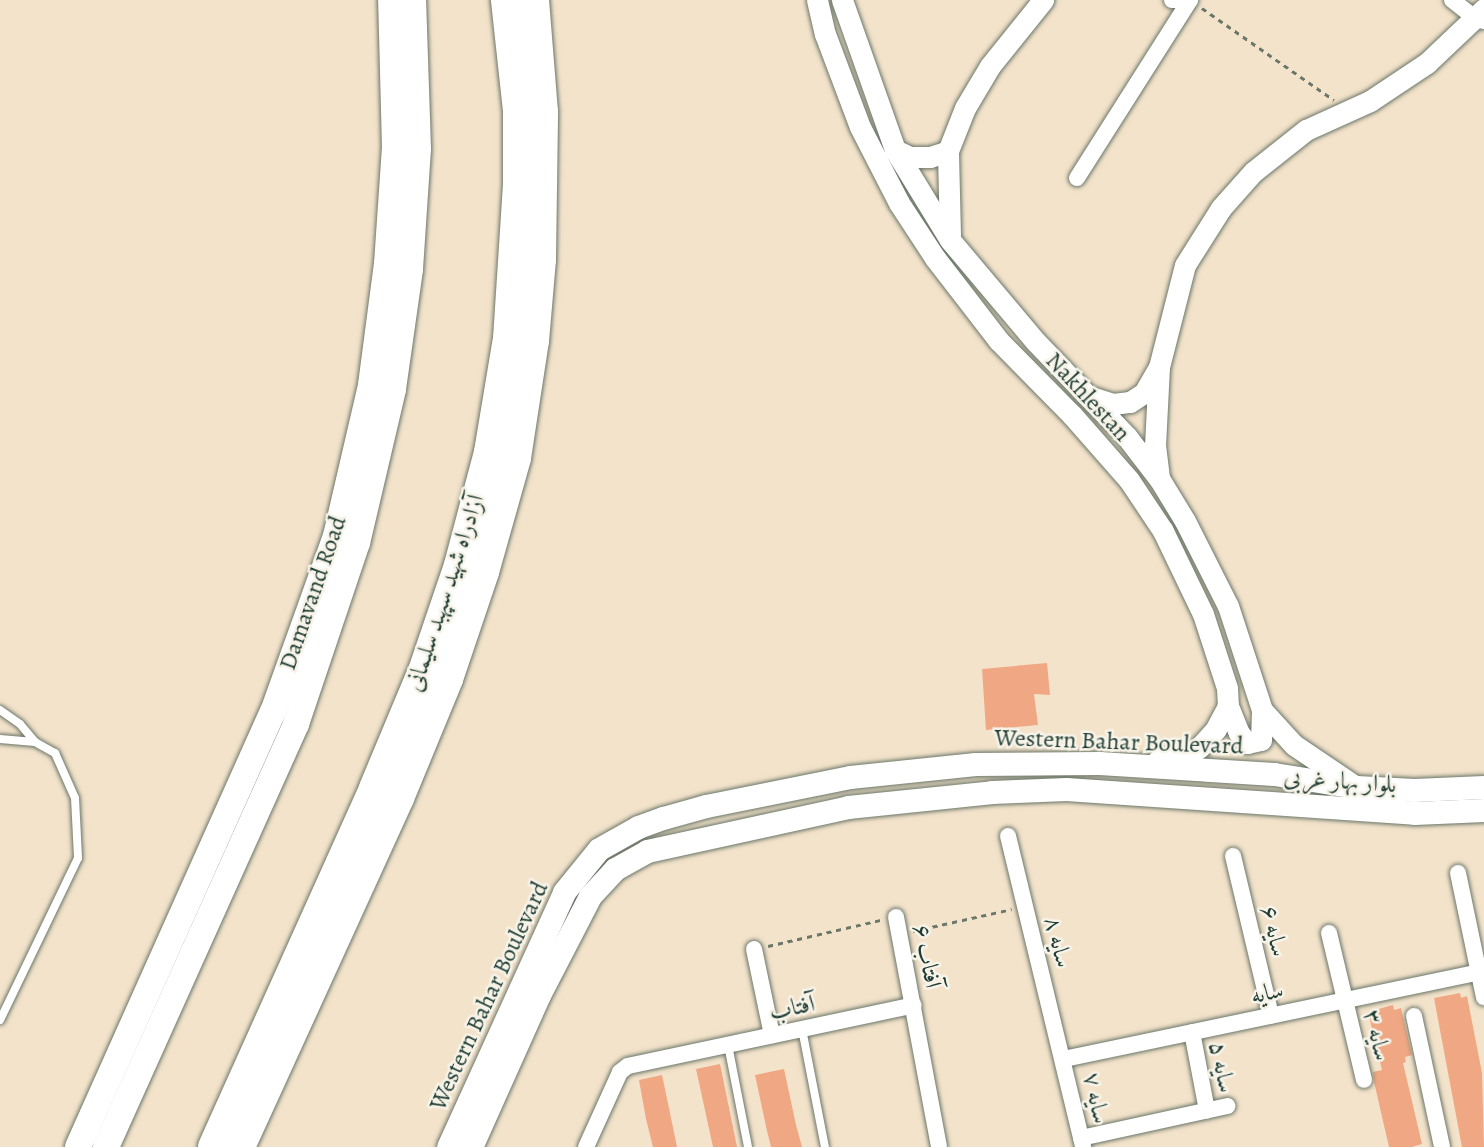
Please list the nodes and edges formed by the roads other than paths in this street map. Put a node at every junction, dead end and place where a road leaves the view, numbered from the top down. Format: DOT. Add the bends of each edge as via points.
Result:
graph roads {
  1 [pos="391,0"];
  2 [pos="413,0"];
  3 [pos="506,0"];
  4 [pos="534,0"];
  5 [pos="817,0"];
  6 [pos="842,0"];
  7 [pos="1043,0"];
  8 [pos="1172,0"];
  9 [pos="1190,0"];
  10 [pos="1452,0"];
  11 [pos="1481,16"];
  12 [pos="895,150"];
  13 [pos="948,152"];
  14 [pos="1077,178"];
  15 [pos="950,240"];
  16 [pos="1159,367"];
  17 [pos="1091,397"];
  18 [pos="1160,480"];
  19 [pos="1228,706"];
  20 [pos="0,710"];
  21 [pos="1262,710"];
  22 [pos="0,739"];
  23 [pos="36,742"];
  24 [pos="1099,763"];
  25 [pos="1356,787"];
  26 [pos="1484,787"];
  27 [pos="1484,810"];
  28 [pos="1008,836"];
  29 [pos="1233,856"];
  30 [pos="1458,873"];
  31 [pos="896,917"];
  32 [pos="1329,933"];
  33 [pos="754,949"];
  34 [pos="1479,972"];
  35 [pos="1484,997"];
  36 [pos="1345,1000"];
  37 [pos="914,1004"];
  38 [pos="1271,1016"];
  39 [pos="1414,1016"];
  40 [pos="0,1020"];
  41 [pos="802,1029"];
  42 [pos="1192,1032"];
  43 [pos="772,1035"];
  44 [pos="728,1045"];
  45 [pos="1064,1059"];
  46 [pos="1364,1080"];
  47 [pos="1228,1106"];
  48 [pos="1207,1111"];
  49 [pos="1082,1142"];
  50 [pos="78,1147"];
  51 [pos="106,1147"];
  52 [pos="212,1147"];
  53 [pos="240,1147"];
  54 [pos="448,1147"];
  55 [pos="471,1147"];
  56 [pos="586,1147"];
  57 [pos="748,1147"];
  58 [pos="825,1147"];
  59 [pos="939,1147"];
  60 [pos="1442,1147"];
  1 -- 50 [label="highway, Damavand Road" via="395,148 387,264 371,386 336,536 273,712"];
  2 -- 51 [label="highway, Damavand Road" via="418,149 410,269 393,389 357,542 296,724"];
  3 -- 52 [label="highway, آزادراه شهید سپهبد سلیمانی" via="518,111 518,184 509,338 489,452 460,565 423,671"];
  4 -- 53 [label="highway, آزادراه شهید سپهبد سلیمانی" via="544,197 534,341 516,458 448,679"];
  5 -- 19 [label="street, Nakhlestan" via="860,127 913,225 999,341 1129,480 1163,531 1203,614 1227,688"];
  6 -- 12 [label="street, Nakhlestan"];
  7 -- 13 [label="street" via="990,66 965,108"];
  8 -- 9 [label="street"];
  9 -- 14 [label="street"];
  10 -- 11 [label="street"];
  11 -- 16 [label="street" via="1427,63 1370,101 1306,130 1253,172 1222,208 1185,265"];
  12 -- 13 [label="street" via="910,157"];
  12 -- 15 [label="street, Nakhlestan"];
  13 -- 15 [label="street"];
  15 -- 17 [label="street, Nakhlestan" via="1019,324"];
  16 -- 17 [label="street" via="1144,393 1130,402 1113,404"];
  16 -- 18 [label="street" via="1155,445"];
  17 -- 18 [label="street, Nakhlestan"];
  18 -- 21 [label="street, Nakhlestan" via="1228,606"];
  19 -- 21 [label="street, Nakhlestan" via="1247,743 1261,740"];
  19 -- 24 [label="street" via="1216,729 1185,757"];
  20 -- 23 [label="lane"];
  21 -- 25 [label="street, Nakhlestan" via="1294,745"];
  22 -- 23 [label="lane"];
  23 -- 40 [label="lane" via="55,753 75,798 78,858"];
  24 -- 25 [label="main road, Western Bahar Boulevard" via="1274,774"];
  24 -- 54 [label="main road, Western Bahar Boulevard" via="975,764 850,777 706,806 615,838 598,849 564,891"];
  25 -- 26 [label="main road, بلوار بهار غربی"];
  27 -- 55 [label="main road, Western Bahar Boulevard" via="1414,813 1066,789 992,792 848,807 647,851 615,869 590,896 539,995"];
  28 -- 45 [label="street, سایه ۸"];
  29 -- 38 [label="street, سایه ۶"];
  30 -- 34 [label="street"];
  31 -- 37 [label="street, آفتاب ۶"];
  32 -- 36 [label="street, سایه ۳"];
  33 -- 43 [label="street"];
  34 -- 35 [label="street"];
  34 -- 36 [label="street, سایه"];
  36 -- 38 [label="street, سایه"];
  36 -- 46 [label="street, سایه ۳"];
  37 -- 41 [label="street, آفتاب"];
  37 -- 59 [label="street"];
  38 -- 42 [label="street, سایه"];
  39 -- 60 [label="street"];
  41 -- 43 [label="street, آفتاب"];
  41 -- 58 [label="lane"];
  42 -- 45 [label="street, سایه"];
  42 -- 48 [label="street, سایه ۵"];
  43 -- 44 [label="street, آفتاب"];
  44 -- 56 [label="street, آفتاب" via="628,1066 620,1072"];
  44 -- 57 [label="lane"];
  45 -- 49 [label="street, سایه ۷"];
  47 -- 48 [label="street"];
  48 -- 49 [label="street"];
}
